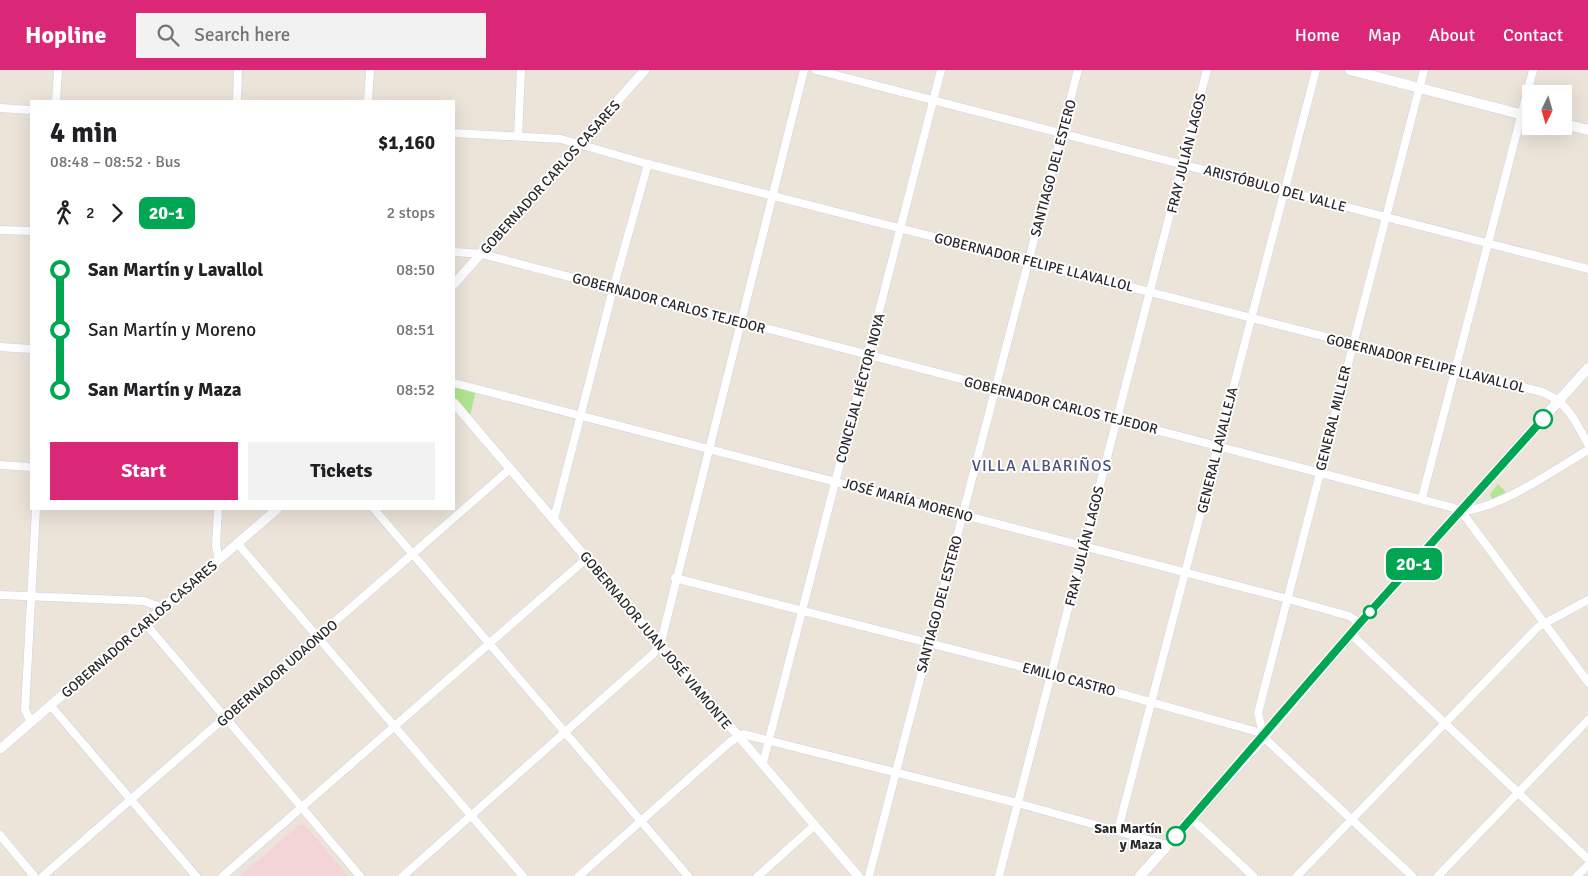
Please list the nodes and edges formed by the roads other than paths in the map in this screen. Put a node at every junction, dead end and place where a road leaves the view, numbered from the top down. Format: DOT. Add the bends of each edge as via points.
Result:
graph roads {
  1 [pos="58,70"];
  2 [pos="238,70"];
  3 [pos="370,70"];
  4 [pos="521,70"];
  5 [pos="645,70"];
  6 [pos="804,70"];
  7 [pos="816,70"];
  8 [pos="941,70"];
  9 [pos="1078,70"];
  10 [pos="1207,70"];
  11 [pos="1316,70"];
  12 [pos="1350,70"];
  13 [pos="1424,70"];
  14 [pos="1533,70"];
  15 [pos="1531,85"];
  16 [pos="1419,88"];
  17 [pos="56,100"];
  18 [pos="237,100"];
  19 [pos="368,100"];
  20 [pos="933,100"];
  21 [pos="0,108"];
  22 [pos="30,110"];
  23 [pos="1522,114"];
  24 [pos="1572,126"];
  25 [pos="1522,129"];
  26 [pos="1588,130"];
  27 [pos="1063,132"];
  28 [pos="455,133"];
  29 [pos="518,136"];
  30 [pos="578,144"];
  31 [pos="648,164"];
  32 [pos="1183,164"];
  33 [pos="1284,190"];
  34 [pos="772,195"];
  35 [pos="1387,217"];
  36 [pos="900,227"];
  37 [pos="0,230"];
  38 [pos="30,231"];
  39 [pos="1489,243"];
  40 [pos="455,252"];
  41 [pos="482,254"];
  42 [pos="1029,259"];
  43 [pos="1588,269"];
  44 [pos="455,283"];
  45 [pos="613,289"];
  46 [pos="1150,292"];
  47 [pos="1251,318"];
  48 [pos="739,322"];
  49 [pos="1352,343"];
  50 [pos="0,347"];
  51 [pos="30,349"];
  52 [pos="868,355"];
  53 [pos="1588,368"];
  54 [pos="1455,369"];
  55 [pos="455,383"];
  56 [pos="996,388"];
  57 [pos="1560,401"];
  58 [pos="455,404"];
  59 [pos="580,417"];
  60 [pos="1116,419"];
  61 [pos="1588,444"];
  62 [pos="1218,445"];
  63 [pos="708,449"];
  64 [pos="1588,450"];
  65 [pos="0,465"];
  66 [pos="30,467"];
  67 [pos="510,469"];
  68 [pos="1319,472"];
  69 [pos="836,481"];
  70 [pos="1422,498"];
  71 [pos="36,510"];
  72 [pos="218,510"];
  73 [pos="276,510"];
  74 [pos="375,510"];
  75 [pos="1461,511"];
  76 [pos="962,514"];
  77 [pos="554,518"];
  78 [pos="237,543"];
  79 [pos="1084,545"];
  80 [pos="413,554"];
  81 [pos="219,559"];
  82 [pos="586,559"];
  83 [pos="1186,573"];
  84 [pos="675,578"];
  85 [pos="0,595"];
  86 [pos="31,596"];
  87 [pos="1288,598"];
  88 [pos="1588,600"];
  89 [pos="162,608"];
  90 [pos="801,610"];
  91 [pos="145,623"];
  92 [pos="1360,623"];
  93 [pos="1544,623"];
  94 [pos="1351,634"];
  95 [pos="317,638"];
  96 [pos="929,642"];
  97 [pos="489,645"];
  98 [pos="660,646"];
  99 [pos="1050,674"];
  100 [pos="1588,682"];
  101 [pos="1152,701"];
  102 [pos="51,706"];
  103 [pos="225,718"];
  104 [pos="1588,720"];
  105 [pos="31,722"];
  106 [pos="1444,724"];
  107 [pos="395,727"];
  108 [pos="566,733"];
  109 [pos="738,736"];
  110 [pos="1264,737"];
  111 [pos="768,740"];
  112 [pos="0,749"];
  113 [pos="763,763"];
  114 [pos="895,772"];
  115 [pos="1519,793"];
  116 [pos="132,799"];
  117 [pos="1018,804"];
  118 [pos="302,808"];
  119 [pos="471,817"];
  120 [pos="1191,818"];
  121 [pos="1353,819"];
  122 [pos="641,822"];
  123 [pos="815,825"];
  124 [pos="1118,830"];
  125 [pos="0,835"];
  126 [pos="1167,845"];
  127 [pos="1588,859"];
  128 [pos="1588,865"];
  129 [pos="34,876"];
  130 [pos="43,876"];
  131 [pos="196,876"];
  132 [pos="223,876"];
  133 [pos="360,876"];
  134 [pos="403,876"];
  135 [pos="523,876"];
  136 [pos="579,876"];
  137 [pos="688,876"];
  138 [pos="758,876"];
  139 [pos="858,876"];
  140 [pos="869,876"];
  141 [pos="999,876"];
  142 [pos="1140,876"];
  143 [pos="1253,876"];
  144 [pos="1296,876"];
  145 [pos="1412,876"];
  146 [pos="1438,876"];
  147 [pos="1577,876"];
  1 -- 17 [label="street"];
  2 -- 18 [label="street"];
  3 -- 19 [label="street"];
  4 -- 29 [label="street"];
  5 -- 30 [label="street, GOBERNADOR CARLOS CASARES"];
  6 -- 34 [label="street"];
  7 -- 20 [label="street, ARISTÓBULO DEL VALLE"];
  8 -- 20 [label="street, CONCEJAL HÉCTOR NOYA"];
  9 -- 27 [label="street, SANTIAGO DEL ESTERO"];
  10 -- 32 [label="street, FRAY JULIÁN LAGOS"];
  11 -- 33 [label="street, GENERAL LAVALLEJA"];
  12 -- 16 [label="main road"];
  13 -- 16 [label="street, GENERAL MILLER"];
  14 -- 15 [label="street"];
  16 -- 23 [label="main road"];
  16 -- 35 [label="street, GENERAL MILLER"];
  20 -- 27 [label="street, ARISTÓBULO DEL VALLE"];
  20 -- 36 [label="street, CONCEJAL HÉCTOR NOYA"];
  21 -- 22 [label="street"];
  24 -- 26 [label="main road"];
  25 -- 39 [label="street"];
  27 -- 32 [label="street, ARISTÓBULO DEL VALLE"];
  27 -- 42 [label="street, SANTIAGO DEL ESTERO"];
  28 -- 29 [label="street, GOBERNADOR FELIPE LLAVALLOL"];
  29 -- 30 [label="street, GOBERNADOR FELIPE LLAVALLOL" via="561,139"];
  30 -- 31 [label="street, GOBERNADOR FELIPE LLAVALLOL"];
  30 -- 41 [label="street, GOBERNADOR CARLOS CASARES"];
  31 -- 34 [label="street, GOBERNADOR FELIPE LLAVALLOL"];
  31 -- 45 [label="street"];
  32 -- 33 [label="street, ARISTÓBULO DEL VALLE"];
  32 -- 46 [label="street, FRAY JULIÁN LAGOS"];
  33 -- 35 [label="street, ARISTÓBULO DEL VALLE"];
  33 -- 47 [label="street, GENERAL LAVALLEJA"];
  34 -- 36 [label="street, GOBERNADOR FELIPE LLAVALLOL"];
  34 -- 48 [label="street"];
  35 -- 39 [label="street, ARISTÓBULO DEL VALLE"];
  35 -- 49 [label="street, GENERAL MILLER"];
  36 -- 42 [label="street, GOBERNADOR FELIPE LLAVALLOL"];
  36 -- 52 [label="street, CONCEJAL HÉCTOR NOYA"];
  37 -- 38 [label="street"];
  39 -- 43 [label="street, ARISTÓBULO DEL VALLE"];
  39 -- 54 [label="street"];
  40 -- 41 [label="street, GOBERNADOR CARLOS TEJEDOR"];
  41 -- 44 [label="street, GOBERNADOR CARLOS CASARES"];
  41 -- 45 [label="street, GOBERNADOR CARLOS TEJEDOR"];
  42 -- 46 [label="street, GOBERNADOR FELIPE LLAVALLOL"];
  42 -- 56 [label="street, SANTIAGO DEL ESTERO"];
  45 -- 48 [label="street, GOBERNADOR CARLOS TEJEDOR"];
  45 -- 59 [label="street"];
  46 -- 47 [label="street, GOBERNADOR FELIPE LLAVALLOL"];
  46 -- 60 [label="street, FRAY JULIÁN LAGOS"];
  47 -- 49 [label="street, GOBERNADOR FELIPE LLAVALLOL"];
  47 -- 62 [label="street, GENERAL LAVALLEJA"];
  48 -- 52 [label="street, GOBERNADOR CARLOS TEJEDOR"];
  48 -- 63 [label="street"];
  49 -- 54 [label="street, GOBERNADOR FELIPE LLAVALLOL"];
  49 -- 68 [label="street, GENERAL MILLER"];
  50 -- 51 [label="street"];
  52 -- 56 [label="street, GOBERNADOR CARLOS TEJEDOR"];
  52 -- 69 [label="street, CONCEJAL HÉCTOR NOYA"];
  53 -- 57 [label="main road"];
  54 -- 57 [label="street, GOBERNADOR FELIPE LLAVALLOL" via="1542,392"];
  54 -- 70 [label="street"];
  55 -- 59 [label="street, JOSÉ MARÍA MORENO"];
  56 -- 60 [label="street, GOBERNADOR CARLOS TEJEDOR"];
  56 -- 76 [label="street, SANTIAGO DEL ESTERO"];
  57 -- 61 [label="street, GOBERNADOR FELIPE LLAVALLOL"];
  57 -- 75 [label="main road"];
  58 -- 67 [label="street, GOBERNADOR JUAN JOSÉ VIAMONTE"];
  59 -- 63 [label="street, JOSÉ MARÍA MORENO"];
  59 -- 77 [label="street"];
  60 -- 62 [label="street, GOBERNADOR CARLOS TEJEDOR"];
  60 -- 79 [label="street, FRAY JULIÁN LAGOS"];
  62 -- 68 [label="street, GOBERNADOR CARLOS TEJEDOR"];
  62 -- 83 [label="street, GENERAL LAVALLEJA"];
  63 -- 69 [label="street, JOSÉ MARÍA MORENO"];
  63 -- 84 [label="street"];
  64 -- 75 [label="street" via="1495,502 1472,511"];
  65 -- 66 [label="street"];
  67 -- 77 [label="street, GOBERNADOR JUAN JOSÉ VIAMONTE"];
  67 -- 80 [label="street, GOBERNADOR UDAONDO"];
  68 -- 70 [label="street, GOBERNADOR CARLOS TEJEDOR"];
  68 -- 87 [label="street, GENERAL MILLER"];
  69 -- 76 [label="street, JOSÉ MARÍA MORENO"];
  69 -- 90 [label="street, CONCEJAL HÉCTOR NOYA"];
  70 -- 75 [label="street, GOBERNADOR CARLOS TEJEDOR"];
  71 -- 86 [label="street"];
  72 -- 81 [label="street" via="216,546"];
  73 -- 78 [label="street, GOBERNADOR CARLOS CASARES"];
  74 -- 80 [label="street"];
  75 -- 92 [label="main road"];
  75 -- 93 [label="street"];
  76 -- 79 [label="street, JOSÉ MARÍA MORENO"];
  76 -- 96 [label="street, SANTIAGO DEL ESTERO"];
  77 -- 82 [label="street, GOBERNADOR JUAN JOSÉ VIAMONTE"];
  78 -- 81 [label="street, GOBERNADOR CARLOS CASARES"];
  78 -- 95 [label="street"];
  79 -- 83 [label="street, JOSÉ MARÍA MORENO"];
  79 -- 99 [label="street, FRAY JULIÁN LAGOS"];
  80 -- 95 [label="street, GOBERNADOR UDAONDO"];
  80 -- 97 [label="street"];
  81 -- 89 [label="street, GOBERNADOR CARLOS CASARES"];
  82 -- 97 [label="street"];
  82 -- 98 [label="street, GOBERNADOR JUAN JOSÉ VIAMONTE"];
  83 -- 87 [label="street, JOSÉ MARÍA MORENO"];
  83 -- 101 [label="street, GENERAL LAVALLEJA"];
  84 -- 90 [label="street, EMILIO CASTRO"];
  84 -- 98 [label="street"];
  85 -- 86 [label="street"];
  86 -- 89 [label="street" via="144,601"];
  86 -- 105 [label="street" via="26,710"];
  87 -- 92 [label="street, JOSÉ MARÍA MORENO" via="1349,616"];
  87 -- 110 [label="street, GENERAL MILLER" via="1258,713"];
  88 -- 93 [label="street"];
  89 -- 91 [label="street, GOBERNADOR CARLOS CASARES"];
  90 -- 96 [label="street, EMILIO CASTRO"];
  90 -- 111 [label="street, CONCEJAL HÉCTOR NOYA"];
  91 -- 102 [label="street, GOBERNADOR CARLOS CASARES"];
  91 -- 103 [label="street"];
  92 -- 94 [label="main road"];
  93 -- 100 [label="street"];
  93 -- 106 [label="street"];
  94 -- 106 [label="street"];
  94 -- 110 [label="main road"];
  95 -- 103 [label="street, GOBERNADOR UDAONDO"];
  95 -- 107 [label="street"];
  96 -- 99 [label="street, EMILIO CASTRO"];
  96 -- 114 [label="street, SANTIAGO DEL ESTERO"];
  97 -- 107 [label="street"];
  97 -- 108 [label="street"];
  98 -- 108 [label="street"];
  98 -- 109 [label="street, GOBERNADOR JUAN JOSÉ VIAMONTE"];
  99 -- 101 [label="street, EMILIO CASTRO"];
  99 -- 117 [label="street, FRAY JULIÁN LAGOS"];
  101 -- 110 [label="street, EMILIO CASTRO" via="1258,732"];
  101 -- 124 [label="street, GENERAL LAVALLEJA"];
  102 -- 105 [label="street, GOBERNADOR CARLOS CASARES"];
  102 -- 116 [label="street"];
  103 -- 116 [label="street, GOBERNADOR UDAONDO"];
  103 -- 118 [label="street"];
  104 -- 115 [label="street"];
  105 -- 112 [label="street, GOBERNADOR CARLOS CASARES"];
  106 -- 115 [label="street"];
  106 -- 121 [label="street"];
  107 -- 118 [label="street"];
  107 -- 119 [label="street"];
  108 -- 119 [label="street"];
  108 -- 122 [label="street"];
  109 -- 111 [label="street"];
  109 -- 113 [label="street, GOBERNADOR JUAN JOSÉ VIAMONTE"];
  109 -- 122 [label="street"];
  110 -- 120 [label="main road"];
  110 -- 121 [label="street, EMILIO CASTRO"];
  111 -- 113 [label="street, CONCEJAL HÉCTOR NOYA"];
  111 -- 114 [label="street"];
  113 -- 123 [label="street, GOBERNADOR JUAN JOSÉ VIAMONTE"];
  114 -- 117 [label="street"];
  114 -- 140 [label="street, SANTIAGO DEL ESTERO"];
  115 -- 127 [label="street"];
  115 -- 146 [label="street"];
  116 -- 130 [label="street, GOBERNADOR UDAONDO"];
  116 -- 131 [label="street"];
  117 -- 124 [label="street"];
  117 -- 141 [label="street, FRAY JULIÁN LAGOS"];
  118 -- 132 [label="street"];
  118 -- 133 [label="street"];
  119 -- 134 [label="street"];
  119 -- 135 [label="street"];
  120 -- 126 [label="main road"];
  120 -- 143 [label="street"];
  121 -- 144 [label="street"];
  121 -- 145 [label="street, EMILIO CASTRO"];
  122 -- 136 [label="street"];
  122 -- 137 [label="street"];
  123 -- 138 [label="street"];
  123 -- 139 [label="street, GOBERNADOR JUAN JOSÉ VIAMONTE"];
  124 -- 126 [label="street"];
  125 -- 129 [label="street"];
  126 -- 142 [label="main road"];
  128 -- 147 [label="street"];
}
